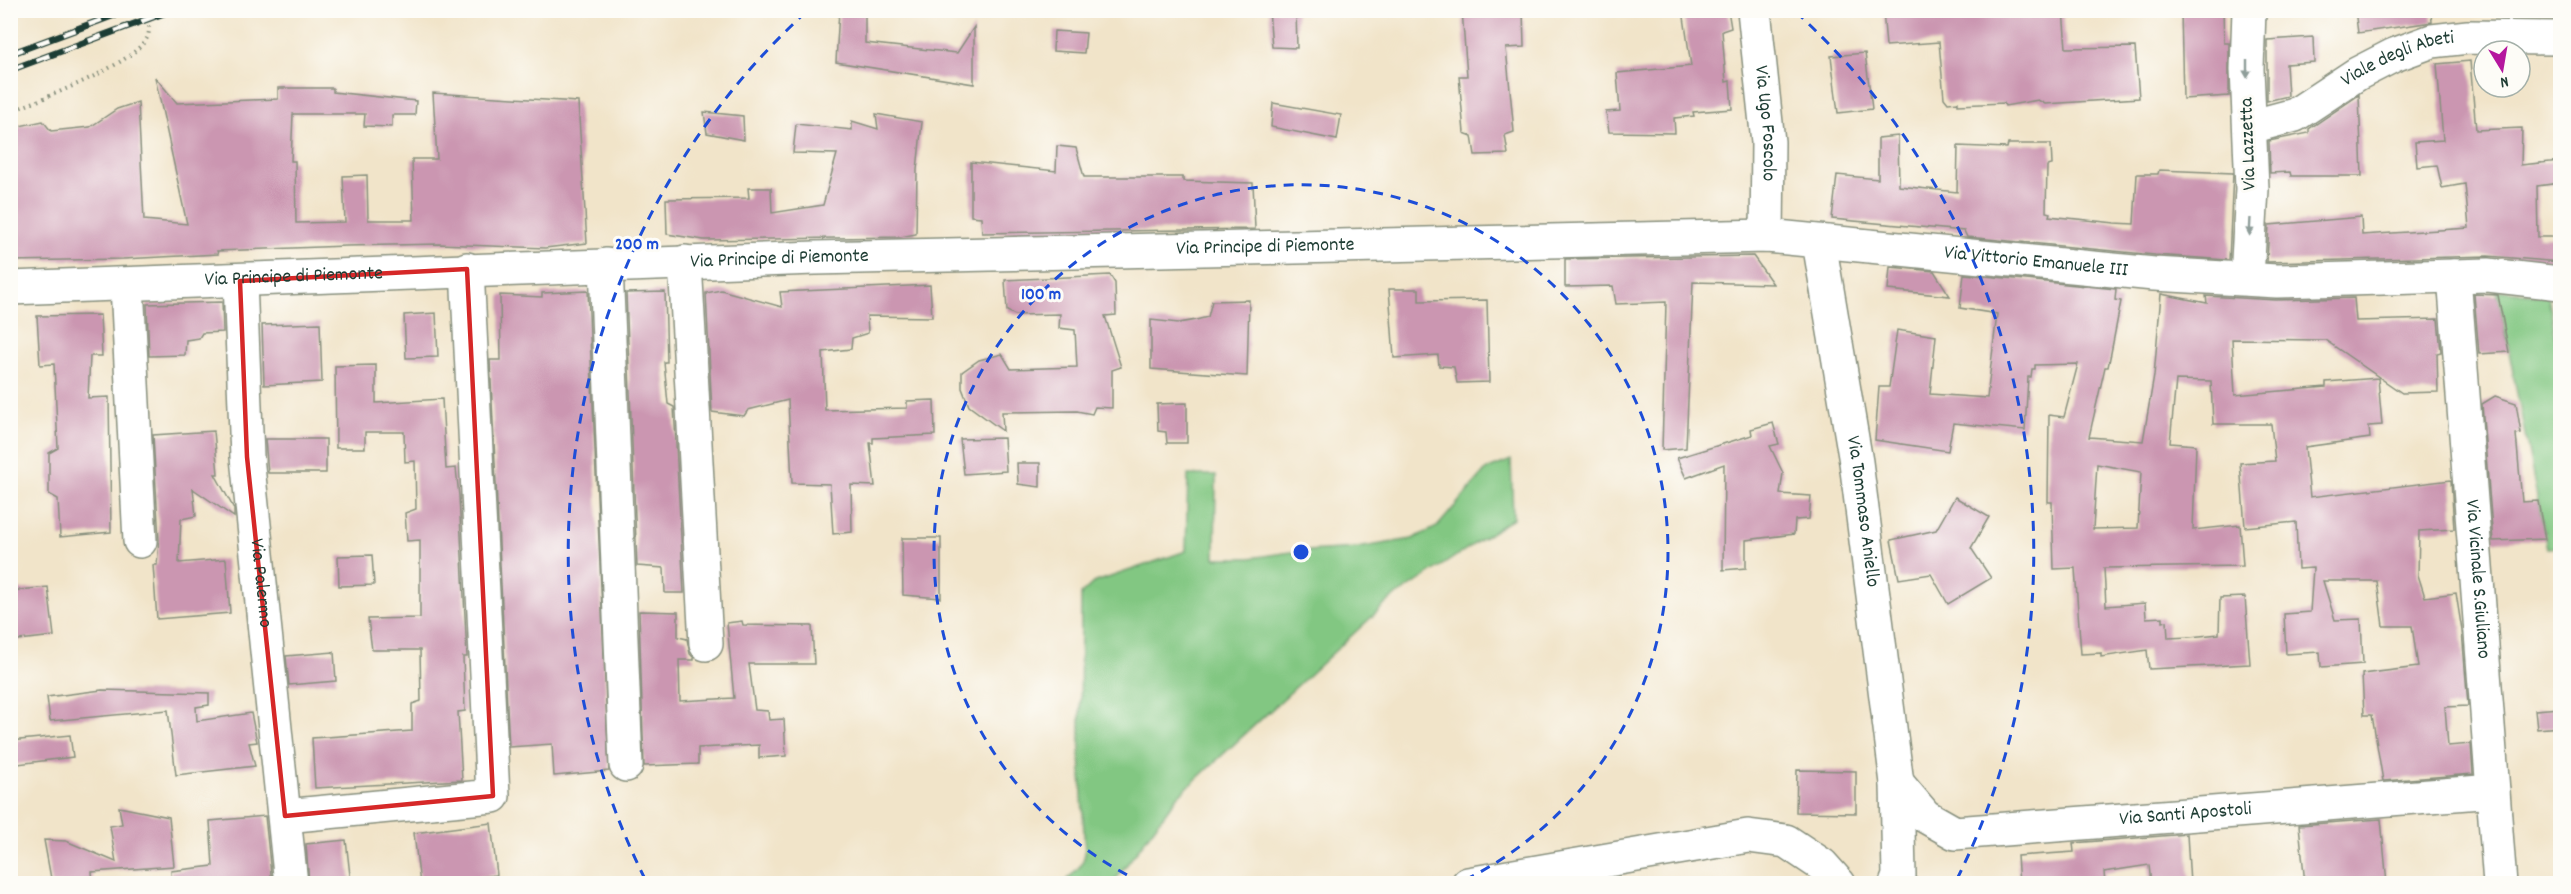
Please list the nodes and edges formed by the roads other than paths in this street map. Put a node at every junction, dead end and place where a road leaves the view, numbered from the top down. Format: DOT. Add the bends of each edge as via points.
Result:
graph roads {
  1 [pos="1754,10"];
  2 [pos="2249,10"];
  3 [pos="2560,38"];
  4 [pos="2250,127"];
  5 [pos="1767,236"];
  6 [pos="1512,242"];
  7 [pos="1819,242"];
  8 [pos="685,262"];
  9 [pos="606,265"];
  10 [pos="466,269"];
  11 [pos="2454,276"];
  12 [pos="2247,278"];
  13 [pos="240,281"];
  14 [pos="2560,283"];
  15 [pos="127,285"];
  16 [pos="10,288"];
  17 [pos="140,541"];
  18 [pos="706,644"];
  19 [pos="626,765"];
  20 [pos="1897,783"];
  21 [pos="2493,791"];
  22 [pos="285,816"];
  23 [pos="291,884"];
  24 [pos="1468,884"];
  25 [pos="1839,884"];
  26 [pos="1896,884"];
  27 [pos="2500,884"];
  1 -- 5 [label="street, Via Ugo Foscolo" via="1768,142"];
  2 -- 4 [label="street, Via Lazzetta, one-way"];
  3 -- 4 [label="street, Viale degli Abeti" via="2468,37 2432,41 2357,74 2295,115"];
  4 -- 12 [label="street, Via Lazzetta, one-way" via="2252,189"];
  5 -- 6 [label="street, Via Vittorio Emanuele III"];
  5 -- 7 [label="street, Via Vittorio Emanuele III"];
  6 -- 8 [label="street, Via Principe di Piemonte"];
  7 -- 12 [label="street, Via Vittorio Emanuele III" via="2154,274"];
  7 -- 20 [label="street, Via Tommaso Aniello" via="1856,462"];
  8 -- 9 [label="street, Via Principe di Piemonte"];
  8 -- 18 [label="street"];
  9 -- 10 [label="street, Via Principe di Piemonte"];
  9 -- 19 [label="street"];
  10 -- 13 [label="street, Via Principe di Piemonte"];
  10 -- 22 [label="street" via="493,796"];
  11 -- 12 [label="street, Via Vittorio Emanuele III" via="2277,281"];
  11 -- 14 [label="street, Via Vittorio Emanuele III" via="2488,275"];
  11 -- 21 [label="street, Via Vicinale S.Giuliano"];
  13 -- 15 [label="street, Via Principe di Piemonte"];
  13 -- 22 [label="street, Via Palermo" via="247,457"];
  15 -- 16 [label="street, Via Principe di Piemonte"];
  15 -- 17 [label="street"];
  20 -- 21 [label="street, Via Santi Apostoli" via="1924,816 1955,833"];
  20 -- 26 [label="street, Via Tommaso Aniello"];
  21 -- 27 [label="street, Via Vicinale S.Giuliano"];
  22 -- 23 [label="street, Via Palermo"];
  24 -- 25 [label="street" via="1748,836 1786,841 1822,865"];
}
